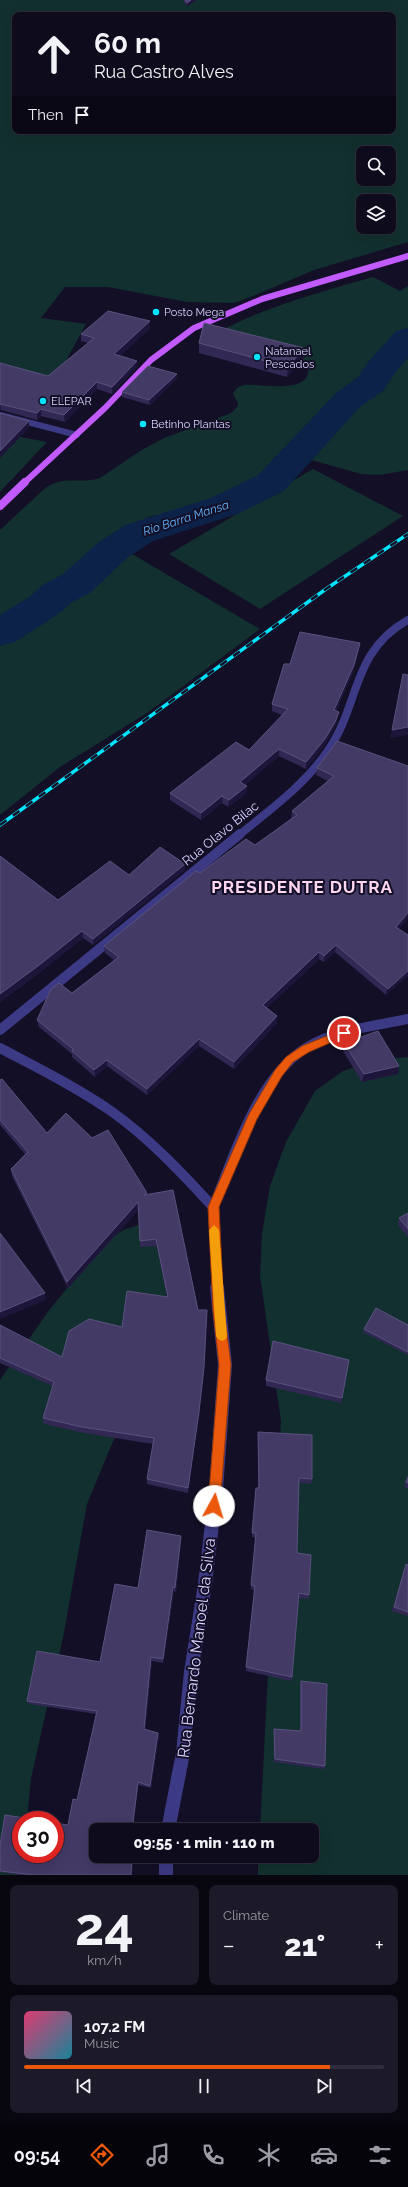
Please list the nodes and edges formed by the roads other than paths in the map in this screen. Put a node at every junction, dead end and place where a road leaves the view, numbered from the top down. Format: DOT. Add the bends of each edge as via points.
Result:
graph roads {
  1 [pos="408,256"];
  2 [pos="0,415"];
  3 [pos="77,435"];
  4 [pos="0,506"];
  5 [pos="408,620"];
  6 [pos="408,1018"];
  7 [pos="0,1030"];
  8 [pos="0,1048"];
  9 [pos="213,1207"];
  10 [pos="169,1823"];
  11 [pos="166,1863"];
  12 [pos="166,1875"];
  1 -- 3 [label="main road" via="262,299 194,328 151,360"];
  2 -- 3 [label="street"];
  3 -- 4 [label="main road"];
  5 -- 7 [label="street, Rua Olavo Bilac" via="392,629 377,643 368,658 338,734 313,771 296,788"];
  6 -- 9 [label="street" via="344,1033 305,1049 290,1060 263,1098"];
  8 -- 9 [label="street" via="97,1101 140,1134 174,1165"];
  9 -- 10 [label="street, Rua Bernardo Manoel da Silva" via="218,1310 225,1365 221,1424 212,1529 191,1672 183,1753"];
  11 -- 12 [label="street"];
}
